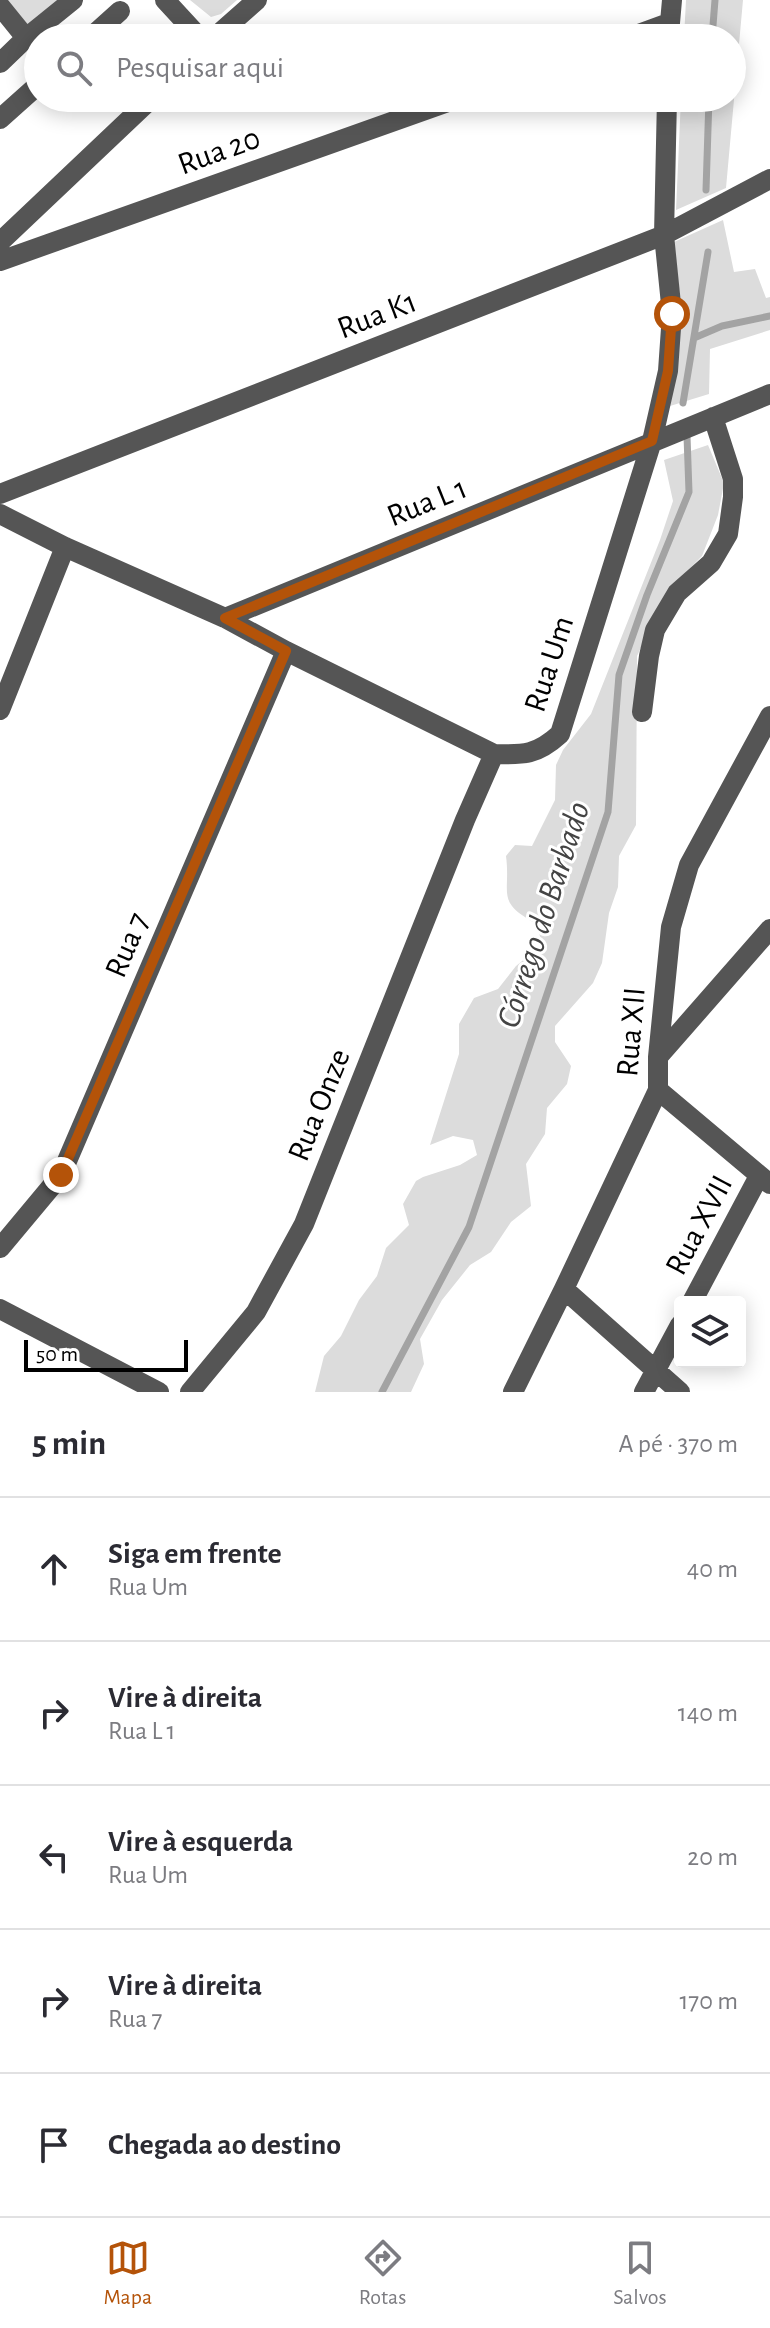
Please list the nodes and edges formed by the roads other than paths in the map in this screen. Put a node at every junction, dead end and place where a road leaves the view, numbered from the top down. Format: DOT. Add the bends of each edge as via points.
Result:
graph roads {
  1 [pos="73,0"];
  2 [pos="165,0"];
  3 [pos="257,0"];
  4 [pos="672,0"];
  5 [pos="0,6"];
  6 [pos="120,11"];
  7 [pos="43,24"];
  8 [pos="106,24"];
  9 [pos="187,24"];
  10 [pos="230,24"];
  11 [pos="670,24"];
  12 [pos="24,36"];
  13 [pos="24,40"];
  14 [pos="0,63"];
  15 [pos="24,96"];
  16 [pos="2,112"];
  17 [pos="137,112"];
  18 [pos="420,112"];
  19 [pos="667,112"];
  20 [pos="770,179"];
  21 [pos="664,235"];
  22 [pos="0,242"];
  23 [pos="0,261"];
  24 [pos="770,394"];
  25 [pos="713,417"];
  26 [pos="652,441"];
  27 [pos="0,494"];
  28 [pos="0,514"];
  29 [pos="65,547"];
  30 [pos="225,618"];
  31 [pos="286,651"];
  32 [pos="0,710"];
  33 [pos="642,712"];
  34 [pos="770,716"];
  35 [pos="494,754"];
  36 [pos="770,929"];
  37 [pos="658,1057"];
  38 [pos="658,1090"];
  39 [pos="765,1180"];
  40 [pos="0,1248"];
  41 [pos="564,1289"];
  42 [pos="696,1296"];
  43 [pos="0,1309"];
  44 [pos="674,1336"];
  45 [pos="656,1370"];
  46 [pos="159,1392"];
  47 [pos="190,1392"];
  48 [pos="513,1392"];
  49 [pos="644,1392"];
  50 [pos="680,1392"];
  1 -- 7 [label="street"];
  2 -- 9 [label="street"];
  3 -- 10 [label="street"];
  4 -- 11 [label="street"];
  5 -- 12 [label="street"];
  6 -- 8 [label="street"];
  13 -- 14 [label="street"];
  15 -- 16 [label="street"];
  17 -- 22 [label="street"];
  18 -- 23 [label="street, Rua 20"];
  19 -- 21 [label="street, Rua Um"];
  20 -- 21 [label="street, Rua K1"];
  21 -- 26 [label="street, Rua Um" via="672,314 668,371"];
  21 -- 27 [label="street, Rua K1"];
  24 -- 25 [label="street, Rua L 1"];
  25 -- 26 [label="street, Rua L 1"];
  25 -- 33 [label="street" via="733,479 728,534 711,563 677,593 655,630"];
  26 -- 30 [label="street, Rua L 1"];
  26 -- 35 [label="street, Rua Um" via="560,734 524,755"];
  28 -- 29 [label="street"];
  29 -- 30 [label="street"];
  29 -- 32 [label="street"];
  30 -- 31 [label="street"];
  31 -- 35 [label="street"];
  31 -- 40 [label="street, Rua 7" via="61,1175"];
  34 -- 37 [label="street, Rua XII" via="689,865 671,927"];
  35 -- 47 [label="street, Rua Onze" via="304,1224 256,1312"];
  36 -- 37 [label="street"];
  37 -- 38 [label="street, Rua XII"];
  38 -- 39 [label="street"];
  38 -- 41 [label="street, Rua XII"];
  39 -- 42 [label="street, Rua XVII"];
  41 -- 45 [label="street"];
  41 -- 48 [label="street, Rua XII"];
  43 -- 46 [label="street"];
  44 -- 45 [label="street, Rua XVII"];
  45 -- 49 [label="street, Rua XVII"];
  45 -- 50 [label="street"];
}
